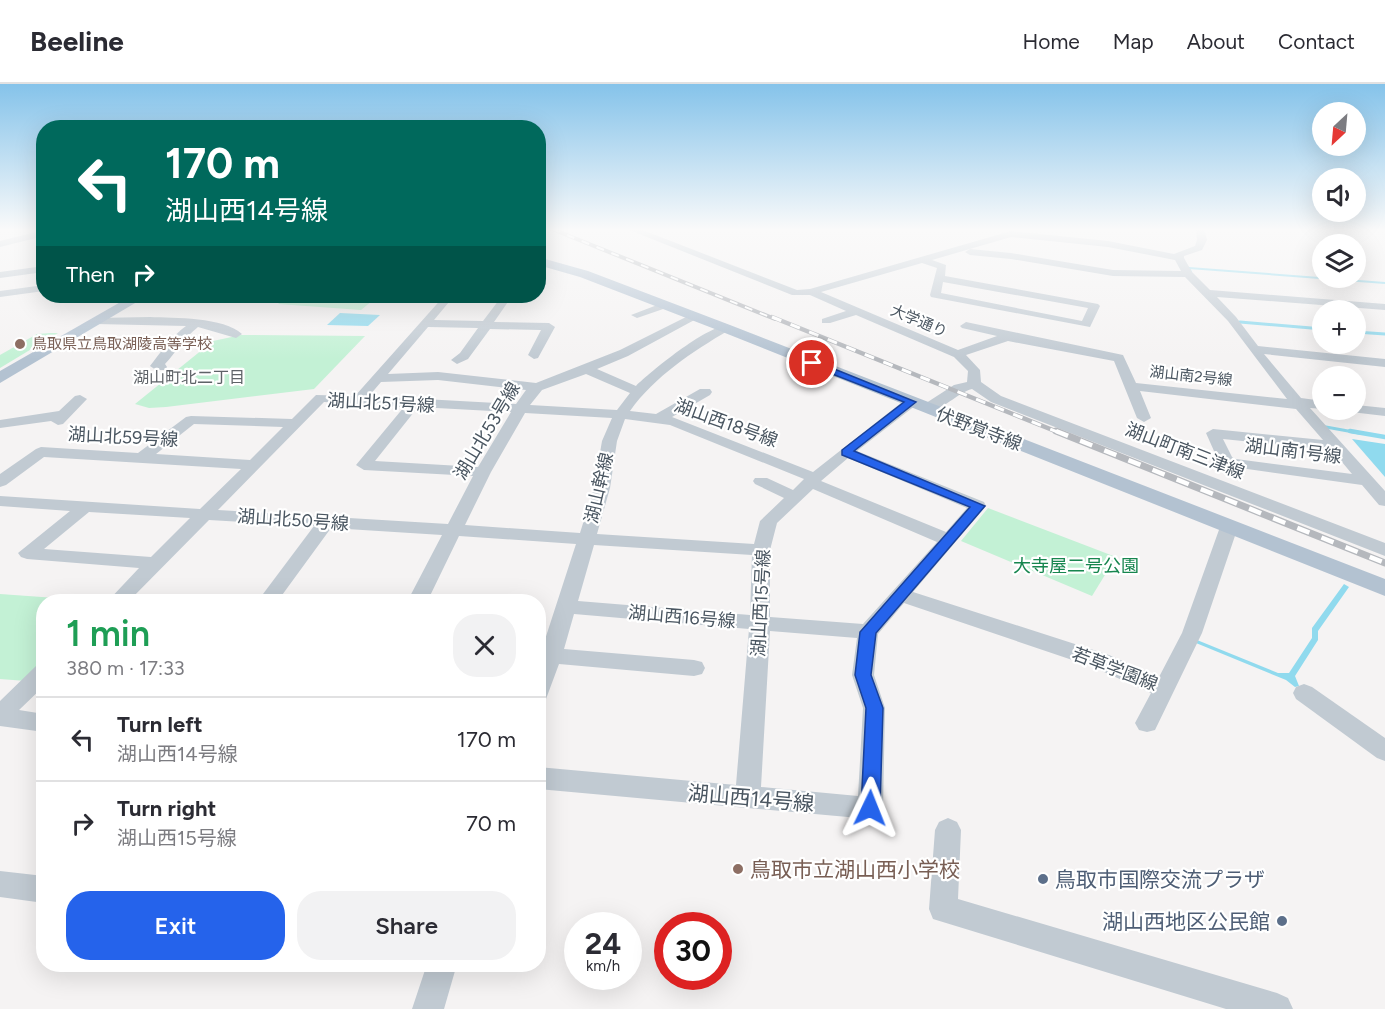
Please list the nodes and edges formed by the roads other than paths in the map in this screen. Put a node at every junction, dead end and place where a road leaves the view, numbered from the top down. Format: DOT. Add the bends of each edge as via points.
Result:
graph roads {
  1 [pos="27,272"];
  2 [pos="578,272"];
  3 [pos="742,272"];
  4 [pos="880,272"];
  5 [pos="940,272"];
  6 [pos="1107,272"];
  7 [pos="1188,274"];
  8 [pos="0,277"];
  9 [pos="938,278"];
  10 [pos="36,289"];
  11 [pos="811,292"];
  12 [pos="1207,293"];
  13 [pos="0,294"];
  14 [pos="935,295"];
  15 [pos="128,303"];
  16 [pos="443,303"];
  17 [pos="502,303"];
  18 [pos="665,305"];
  19 [pos="925,307"];
  20 [pos="1385,307"];
  21 [pos="856,311"];
  22 [pos="637,315"];
  23 [pos="694,316"];
  24 [pos="97,321"];
  25 [pos="825,321"];
  26 [pos="424,323"];
  27 [pos="195,324"];
  28 [pos="486,325"];
  29 [pos="966,326"];
  30 [pos="725,328"];
  31 [pos="236,334"];
  32 [pos="1014,337"];
  33 [pos="1254,349"];
  34 [pos="958,354"];
  35 [pos="534,355"];
  36 [pos="457,360"];
  37 [pos="1385,363"];
  38 [pos="161,367"];
  39 [pos="586,369"];
  40 [pos="0,378"];
  41 [pos="378,378"];
  42 [pos="974,384"];
  43 [pos="1131,386"];
  44 [pos="537,387"];
  45 [pos="639,392"];
  46 [pos="705,392"];
  47 [pos="80,399"];
  48 [pos="358,401"];
  49 [pos="46,403"];
  50 [pos="1299,403"];
  51 [pos="1312,404"];
  52 [pos="413,405"];
  53 [pos="920,405"];
  54 [pos="521,410"];
  55 [pos="1366,410"];
  56 [pos="1385,412"];
  57 [pos="620,414"];
  58 [pos="1144,418"];
  59 [pos="658,419"];
  60 [pos="29,420"];
  61 [pos="296,423"];
  62 [pos="0,424"];
  63 [pos="1335,446"];
  64 [pos="846,452"];
  65 [pos="142,458"];
  66 [pos="254,465"];
  67 [pos="483,472"];
  68 [pos="813,480"];
  69 [pos="1365,480"];
  70 [pos="761,481"];
  71 [pos="0,482"];
  72 [pos="795,496"];
  73 [pos="0,501"];
  74 [pos="1385,501"];
  75 [pos="85,507"];
  76 [pos="205,514"];
  77 [pos="326,522"];
  78 [pos="1229,527"];
  79 [pos="452,531"];
  80 [pos="586,539"];
  81 [pos="949,540"];
  82 [pos="761,550"];
  83 [pos="1385,550"];
  84 [pos="155,563"];
  85 [pos="1385,588"];
  86 [pos="124,594"];
  87 [pos="272,594"];
  88 [pos="421,594"];
  89 [pos="900,595"];
  90 [pos="567,607"];
  91 [pos="760,623"];
  92 [pos="868,632"];
  93 [pos="552,656"];
  94 [pos="694,668"];
  95 [pos="546,672"];
  96 [pos="36,680"];
  97 [pos="1164,689"];
  98 [pos="1304,693"];
  99 [pos="0,716"];
  100 [pos="36,722"];
  101 [pos="1147,723"];
  102 [pos="1385,751"];
  103 [pos="546,779"];
  104 [pos="748,798"];
  105 [pos="948,830"];
  106 [pos="0,884"];
  107 [pos="36,889"];
  108 [pos="440,972"];
  109 [pos="428,1009"];
  110 [pos="1276,1009"];
  1 -- 8 [label="street"];
  2 -- 18 [label="main road, 伏野覚寺線"];
  3 -- 11 [label="street, 大学通り" via="796,293"];
  4 -- 11 [label="street"];
  5 -- 9 [label="street"];
  6 -- 7 [label="street"];
  7 -- 12 [label="street"];
  9 -- 14 [label="street"];
  9 -- 14 [label="street" via="1096,302 1086,325"];
  10 -- 13 [label="street"];
  11 -- 21 [label="street, 大学通り"];
  12 -- 20 [label="street"];
  12 -- 33 [label="street"];
  14 -- 19 [label="street"];
  15 -- 24 [label="main road"];
  16 -- 26 [label="street"];
  17 -- 28 [label="street"];
  18 -- 22 [label="street"];
  18 -- 23 [label="main road, 伏野覚寺線"];
  21 -- 25 [label="street"];
  21 -- 34 [label="street, 大学通り"];
  23 -- 30 [label="main road, 伏野覚寺線"];
  23 -- 39 [label="street"];
  24 -- 27 [label="street"];
  24 -- 40 [label="main road"];
  26 -- 28 [label="street"];
  26 -- 41 [label="street"];
  27 -- 31 [label="street"];
  27 -- 38 [label="street" via="177,338 156,366"];
  28 -- 35 [label="street" via="549,327"];
  28 -- 36 [label="street"];
  29 -- 32 [label="street"];
  30 -- 45 [label="street, 湖山幹線" via="698,343"];
  30 -- 53 [label="main road, 伏野覚寺線"];
  32 -- 34 [label="street, 湖山南2号線"];
  32 -- 43 [label="street, 湖山南2号線" via="1119,358"];
  33 -- 37 [label="street"];
  33 -- 50 [label="street"];
  34 -- 42 [label="street, 大学通り" via="974,370"];
  39 -- 44 [label="street"];
  39 -- 45 [label="street"];
  41 -- 44 [label="street, 湖山北53号線" via="438,376"];
  41 -- 48 [label="street"];
  42 -- 53 [label="street, 湖山西15号線"];
  42 -- 83 [label="street, 湖山町南三津線" via="996,399"];
  43 -- 50 [label="street, 湖山南2号線"];
  43 -- 58 [label="street"];
  44 -- 54 [label="street, 湖山北53号線"];
  45 -- 57 [label="street, 湖山幹線"];
  46 -- 59 [label="street"];
  47 -- 60 [label="street" via="62,418"];
  48 -- 52 [label="street, 湖山北51号線"];
  48 -- 61 [label="street, 湖山北51号線" via="321,398"];
  49 -- 60 [label="street"];
  50 -- 51 [label="street, 湖山南2号線"];
  50 -- 63 [label="street"];
  52 -- 54 [label="street, 湖山北51号線"];
  52 -- 67 [label="street" via="364,465"];
  53 -- 64 [label="street, 湖山西15号線"];
  53 -- 78 [label="main road, 伏野覚寺線"];
  54 -- 57 [label="street, 湖山北51号線"];
  54 -- 67 [label="street, 湖山北53号線"];
  55 -- 56 [label="street"];
  57 -- 59 [label="street, 湖山西18号線"];
  57 -- 80 [label="street, 湖山幹線" via="611,432 602,488"];
  59 -- 68 [label="street, 湖山西18号線" via="673,421"];
  60 -- 62 [label="street"];
  61 -- 65 [label="street" via="191,420"];
  61 -- 66 [label="street, 湖山北51号線"];
  63 -- 69 [label="street"];
  63 -- 69 [label="street, 湖山南1号線" via="1213,433 1226,460 1232,463"];
  64 -- 68 [label="street, 湖山西15号線"];
  64 -- 81 [label="street" via="978,506"];
  65 -- 66 [label="street, 湖山北59号線"];
  65 -- 71 [label="street, 湖山北59号線" via="40,452"];
  66 -- 76 [label="street, 湖山北51号線"];
  67 -- 79 [label="street, 湖山北53号線"];
  68 -- 72 [label="street, 湖山西15号線"];
  68 -- 81 [label="street, 湖山西18号線"];
  69 -- 74 [label="street"];
  70 -- 72 [label="street"];
  72 -- 82 [label="street, 湖山西15号線" via="769,521"];
  73 -- 75 [label="street, 湖山北50号線"];
  75 -- 76 [label="street, 湖山北50号線"];
  75 -- 84 [label="street" via="27,553"];
  76 -- 77 [label="street, 湖山北50号線"];
  76 -- 84 [label="street, 湖山北51号線"];
  77 -- 79 [label="street, 湖山北50号線"];
  77 -- 87 [label="street"];
  78 -- 85 [label="main road, 伏野覚寺線"];
  78 -- 97 [label="street, 若草学園線" via="1192,633"];
  79 -- 80 [label="street, 湖山北50号線"];
  79 -- 88 [label="street, 湖山北53号線"];
  80 -- 82 [label="street, 湖山北50号線"];
  80 -- 90 [label="street, 湖山幹線"];
  81 -- 89 [label="street"];
  82 -- 91 [label="street, 湖山西15号線"];
  84 -- 86 [label="street, 湖山北51号線"];
  89 -- 92 [label="street"];
  89 -- 97 [label="street, 若草学園線" via="1101,661"];
  90 -- 91 [label="street, 湖山西16号線"];
  90 -- 93 [label="street, 湖山幹線"];
  91 -- 92 [label="street, 湖山西16号線"];
  91 -- 104 [label="street, 湖山西15号線"];
  92 -- 104 [label="street, 湖山西14号線" via="863,675 874,708 870,808"];
  93 -- 94 [label="street"];
  93 -- 95 [label="street, 湖山幹線"];
  96 -- 99 [label="street"];
  97 -- 101 [label="street"];
  98 -- 102 [label="street"];
  99 -- 100 [label="street"];
  103 -- 104 [label="street, 湖山西14号線"];
  105 -- 110 [label="street" via="943,909"];
  106 -- 107 [label="street"];
  108 -- 109 [label="street"];
}
